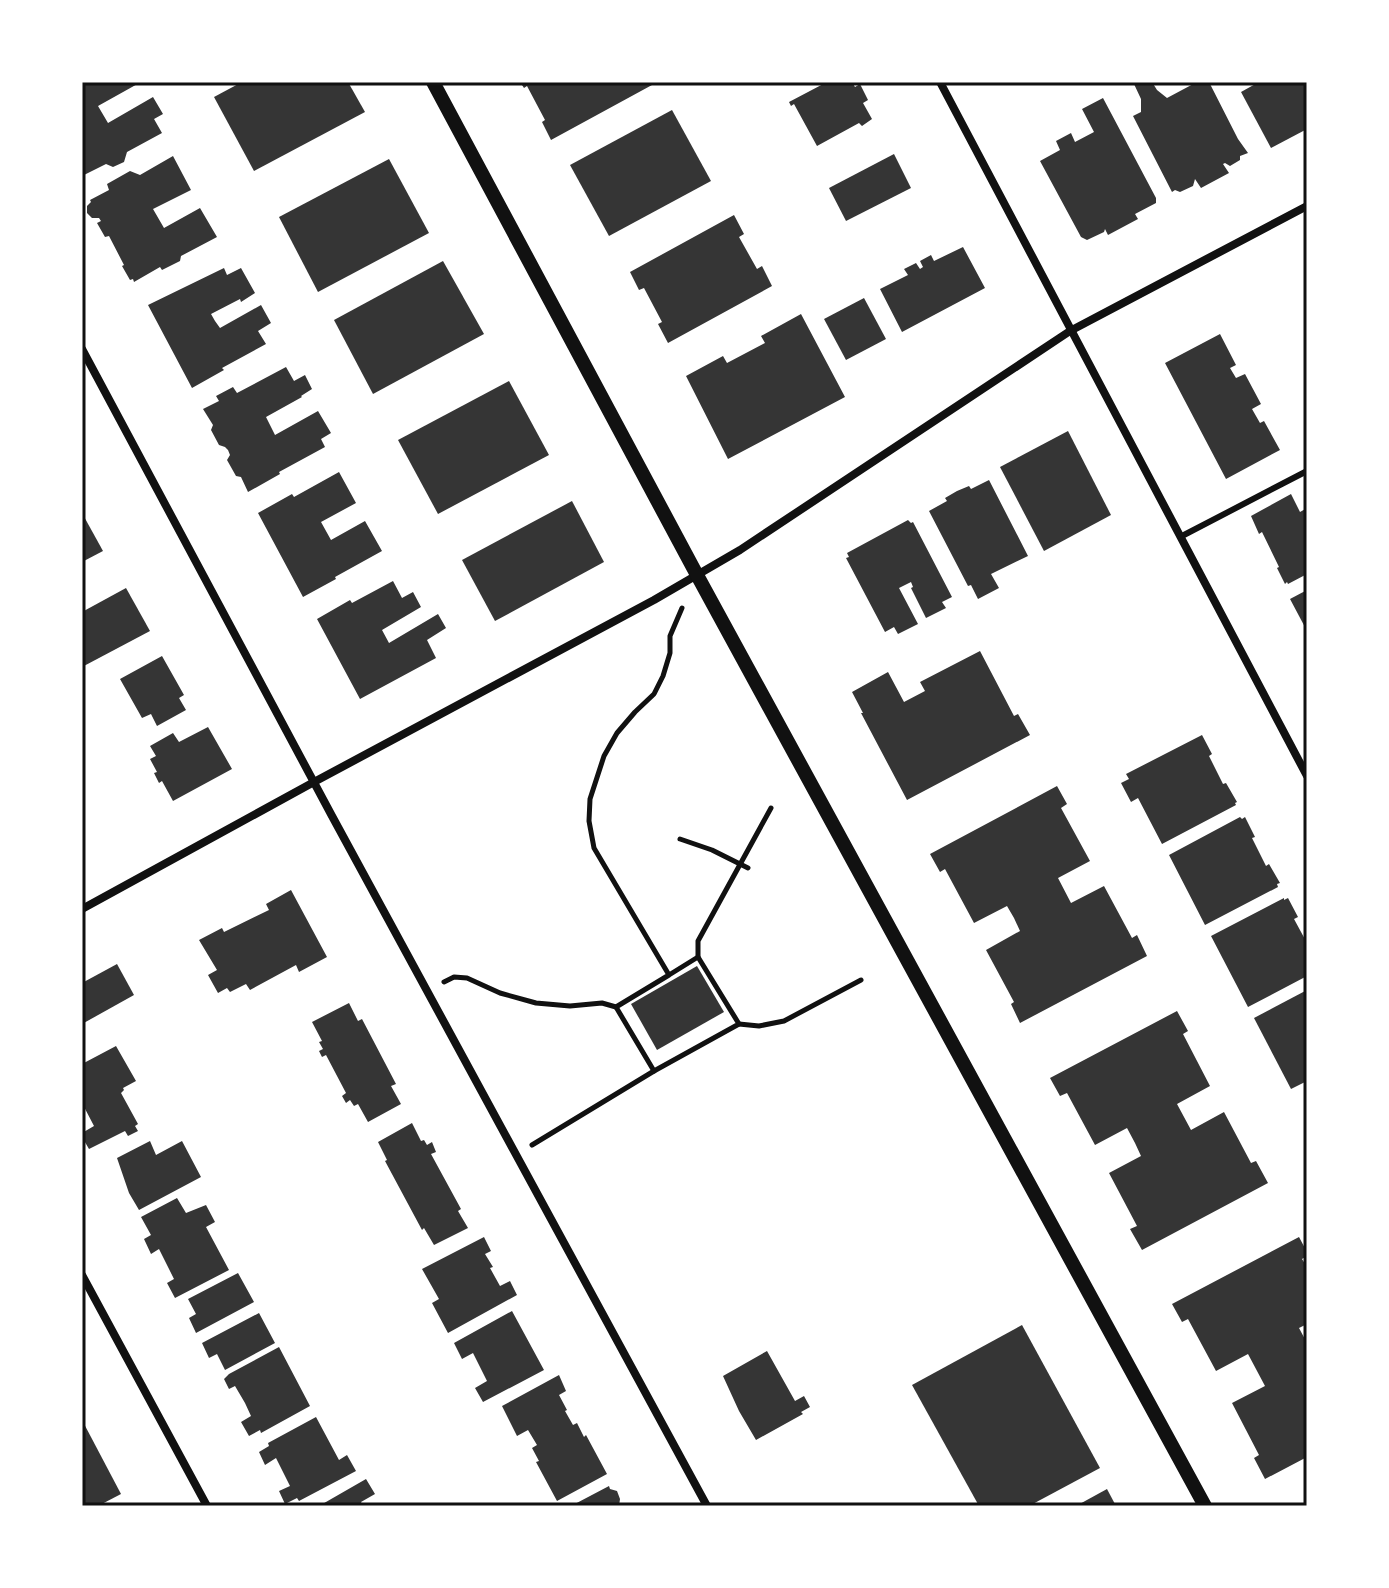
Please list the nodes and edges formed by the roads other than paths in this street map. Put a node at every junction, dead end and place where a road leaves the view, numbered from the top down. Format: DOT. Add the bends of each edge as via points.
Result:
graph roads {
  1 [pos="433,82"];
  2 [pos="940,82"];
  3 [pos="1307,206"];
  4 [pos="1070,331"];
  5 [pos="82,349"];
  6 [pos="1307,471"];
  7 [pos="1182,536"];
  8 [pos="697,575"];
  9 [pos="1307,776"];
  10 [pos="314,782"];
  11 [pos="82,909"];
  12 [pos="82,1275"];
  13 [pos="207,1506"];
  14 [pos="707,1506"];
  15 [pos="1205,1506"];
  1 -- 8 [label="street"];
  2 -- 4 [label="street"];
  3 -- 4 [label="street"];
  4 -- 7 [label="street"];
  4 -- 8 [label="street"];
  5 -- 10 [label="street"];
  6 -- 7 [label="lane"];
  7 -- 9 [label="street"];
  8 -- 10 [label="street"];
  8 -- 15 [label="street"];
  10 -- 11 [label="street"];
  10 -- 14 [label="street"];
  12 -- 13 [label="street"];
}
